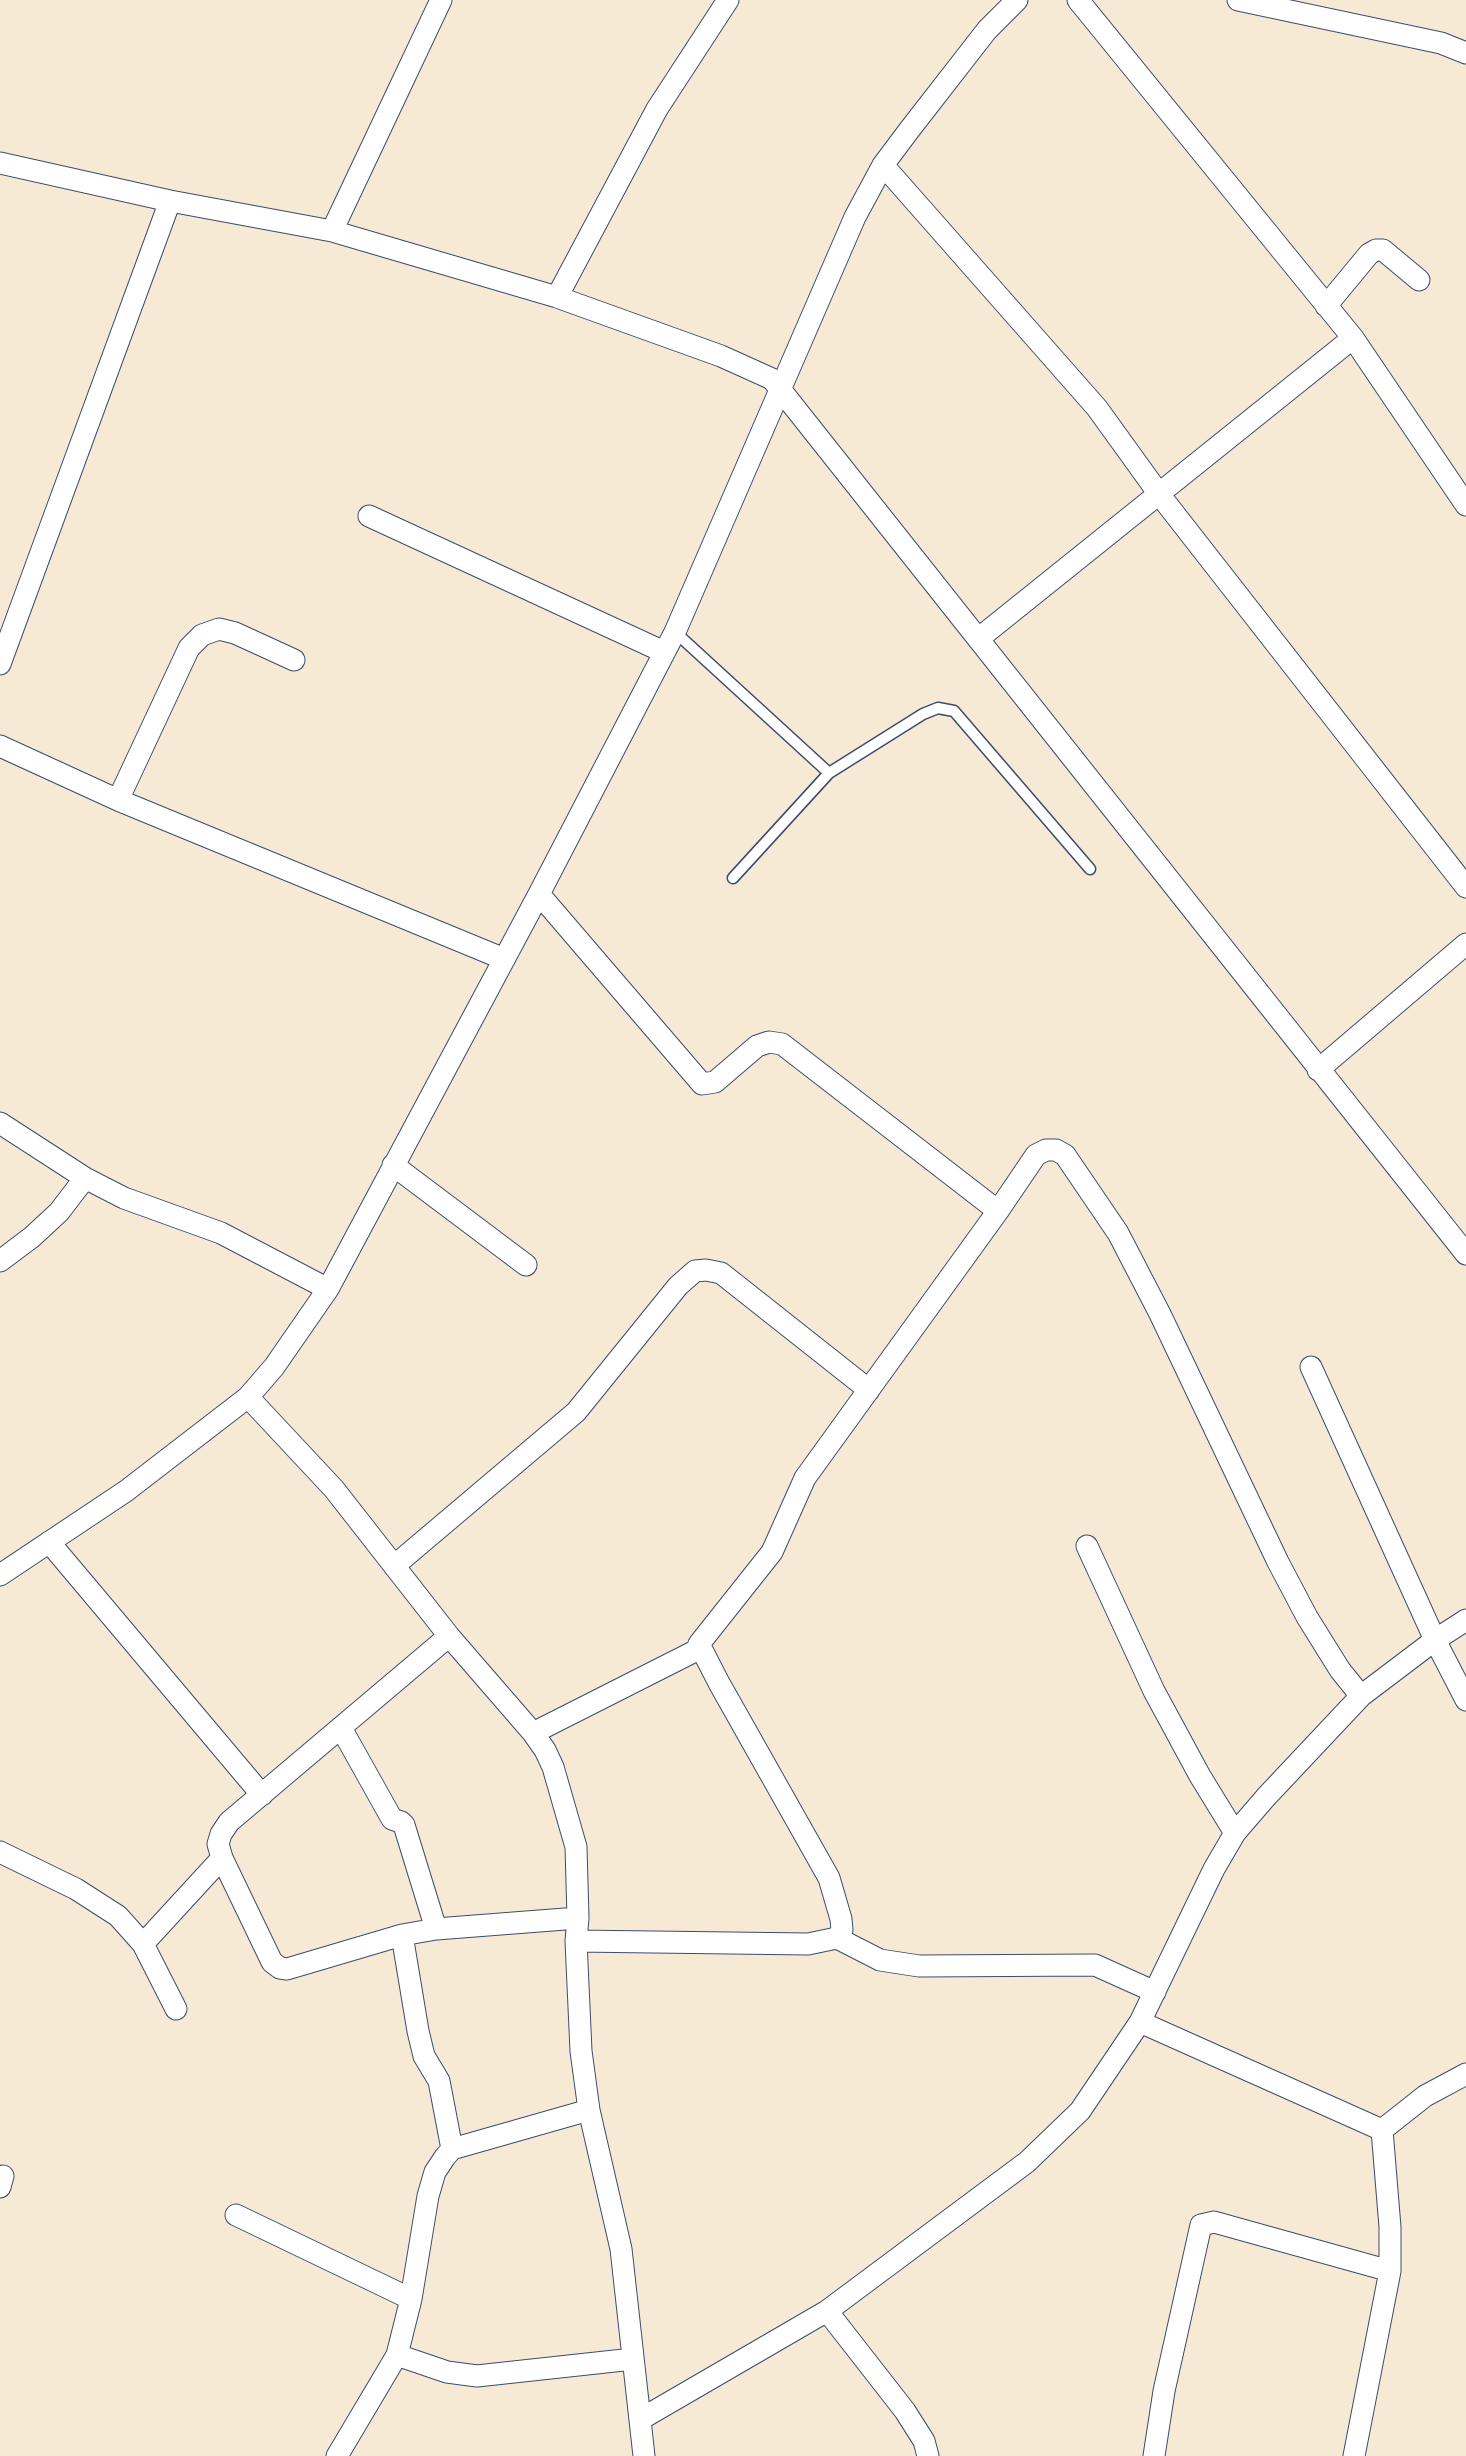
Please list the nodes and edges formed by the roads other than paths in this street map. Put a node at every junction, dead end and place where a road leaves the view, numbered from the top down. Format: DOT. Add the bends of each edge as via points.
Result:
graph roads {
  1 [pos="441,0"];
  2 [pos="728,0"];
  3 [pos="1017,0"];
  4 [pos="1078,0"];
  5 [pos="1238,0"];
  6 [pos="1466,53"];
  7 [pos="0,163"];
  8 [pos="883,165"];
  9 [pos="170,201"];
  10 [pos="332,231"];
  11 [pos="1419,280"];
  12 [pos="557,297"];
  13 [pos="1326,306"];
  14 [pos="1353,338"];
  15 [pos="782,389"];
  16 [pos="1159,494"];
  17 [pos="1466,505"];
  18 [pos="369,516"];
  19 [pos="675,632"];
  20 [pos="978,639"];
  21 [pos="664,652"];
  22 [pos="294,660"];
  23 [pos="0,664"];
  24 [pos="0,746"];
  25 [pos="830,773"];
  26 [pos="118,800"];
  27 [pos="1090,869"];
  28 [pos="733,878"];
  29 [pos="1466,887"];
  30 [pos="539,894"];
  31 [pos="1466,944"];
  32 [pos="504,959"];
  33 [pos="1318,1070"];
  34 [pos="0,1123"];
  35 [pos="393,1165"];
  36 [pos="85,1178"];
  37 [pos="998,1211"];
  38 [pos="1466,1254"];
  39 [pos="0,1261"];
  40 [pos="526,1265"];
  41 [pos="328,1289"];
  42 [pos="1311,1367"];
  43 [pos="868,1390"];
  44 [pos="248,1397"];
  45 [pos="49,1542"];
  46 [pos="1087,1546"];
  47 [pos="394,1566"];
  48 [pos="0,1575"];
  49 [pos="1466,1620"];
  50 [pos="449,1636"];
  51 [pos="1435,1640"];
  52 [pos="701,1648"];
  53 [pos="1361,1696"];
  54 [pos="1466,1700"];
  55 [pos="341,1728"];
  56 [pos="533,1732"];
  57 [pos="262,1795"];
  58 [pos="1235,1833"];
  59 [pos="0,1852"];
  60 [pos="222,1858"];
  61 [pos="578,1918"];
  62 [pos="436,1929"];
  63 [pos="402,1935"];
  64 [pos="837,1938"];
  65 [pos="576,1941"];
  66 [pos="143,1944"];
  67 [pos="1155,1992"];
  68 [pos="176,2009"];
  69 [pos="1140,2022"];
  70 [pos="1466,2074"];
  71 [pos="589,2110"];
  72 [pos="1382,2130"];
  73 [pos="452,2149"];
  74 [pos="236,2215"];
  75 [pos="1390,2271"];
  76 [pos="411,2299"];
  77 [pos="827,2311"];
  78 [pos="397,2355"];
  79 [pos="633,2359"];
  80 [pos="641,2419"];
  81 [pos="337,2456"];
  82 [pos="644,2456"];
  83 [pos="928,2456"];
  84 [pos="1154,2456"];
  85 [pos="1354,2456"];
  1 -- 10 [label="street"];
  2 -- 12 [label="street" via="657,109"];
  3 -- 8 [label="street" via="987,30"];
  4 -- 13 [label="street"];
  5 -- 6 [label="street" via="1441,43"];
  7 -- 9 [label="street"];
  8 -- 15 [label="street" via="855,217"];
  8 -- 16 [label="street" via="1097,408"];
  9 -- 10 [label="street"];
  9 -- 23 [label="street"];
  10 -- 12 [label="street"];
  11 -- 13 [label="street" via="1383,250 1376,250"];
  12 -- 15 [label="street" via="760,371"];
  13 -- 14 [label="street"];
  14 -- 16 [label="street"];
  14 -- 17 [label="street"];
  15 -- 19 [label="street"];
  15 -- 20 [label="street"];
  16 -- 20 [label="street"];
  16 -- 29 [label="street"];
  18 -- 21 [label="street"];
  19 -- 21 [label="street"];
  19 -- 25 [label="lane"];
  20 -- 33 [label="street"];
  21 -- 30 [label="street"];
  22 -- 26 [label="street" via="236,633 219,629 202,635 189,648"];
  24 -- 26 [label="street"];
  25 -- 27 [label="lane" via="923,714 938,708 954,711"];
  25 -- 28 [label="lane"];
  26 -- 32 [label="street"];
  30 -- 32 [label="street"];
  30 -- 37 [label="street" via="702,1084 716,1082 757,1046 769,1042 782,1044"];
  31 -- 33 [label="street"];
  32 -- 35 [label="street"];
  33 -- 38 [label="street"];
  34 -- 36 [label="street"];
  35 -- 40 [label="street"];
  35 -- 41 [label="street"];
  36 -- 39 [label="street" via="59,1212"];
  36 -- 41 [label="street" via="124,1198 221,1233"];
  37 -- 43 [label="street"];
  37 -- 53 [label="street" via="1036,1155 1046,1150 1065,1155 1118,1233 1307,1617"];
  41 -- 44 [label="street"];
  42 -- 51 [label="street"];
  43 -- 47 [label="street" via="722,1273 694,1270 576,1412"];
  43 -- 52 [label="street" via="805,1478 772,1552 700,1640"];
  44 -- 45 [label="street" via="126,1491"];
  44 -- 47 [label="street" via="334,1489"];
  45 -- 48 [label="street"];
  45 -- 57 [label="street"];
  46 -- 58 [label="street" via="1154,1691"];
  47 -- 50 [label="street"];
  49 -- 51 [label="street"];
  50 -- 55 [label="street"];
  50 -- 56 [label="street"];
  51 -- 53 [label="street"];
  51 -- 54 [label="street"];
  52 -- 56 [label="street"];
  52 -- 64 [label="street" via="829,1878 841,1919 842,1930"];
  53 -- 58 [label="street"];
  55 -- 57 [label="street"];
  55 -- 62 [label="street" via="392,1819 404,1825"];
  56 -- 61 [label="street" via="553,1767 576,1847"];
  57 -- 60 [label="street" via="220,1834"];
  58 -- 67 [label="street"];
  59 -- 66 [label="street" via="76,1889 118,1916"];
  60 -- 63 [label="street" via="272,1962 279,1968 287,1969"];
  60 -- 66 [label="street"];
  61 -- 62 [label="street"];
  61 -- 65 [label="street"];
  62 -- 63 [label="street"];
  63 -- 73 [label="street" via="418,2031 424,2056 439,2081"];
  64 -- 65 [label="street" via="808,1944"];
  64 -- 67 [label="street" via="880,1960 920,1966 1095,1965"];
  65 -- 71 [label="street" via="581,2051"];
  66 -- 68 [label="street"];
  67 -- 69 [label="street"];
  69 -- 72 [label="street"];
  69 -- 77 [label="street" via="1080,2110 1027,2162"];
  70 -- 72 [label="street" via="1425,2096"];
  71 -- 73 [label="street"];
  71 -- 79 [label="street" via="621,2249"];
  72 -- 75 [label="street"];
  73 -- 76 [label="street" via="435,2172 428,2196"];
  74 -- 76 [label="street"];
  75 -- 84 [label="street" via="1214,2222 1201,2225 1164,2391"];
  75 -- 85 [label="street"];
  76 -- 78 [label="street"];
  77 -- 80 [label="street"];
  77 -- 83 [label="street" via="905,2411"];
  78 -- 79 [label="street" via="447,2372 477,2376"];
  78 -- 81 [label="street"];
  79 -- 80 [label="street"];
  80 -- 82 [label="street"];
}
